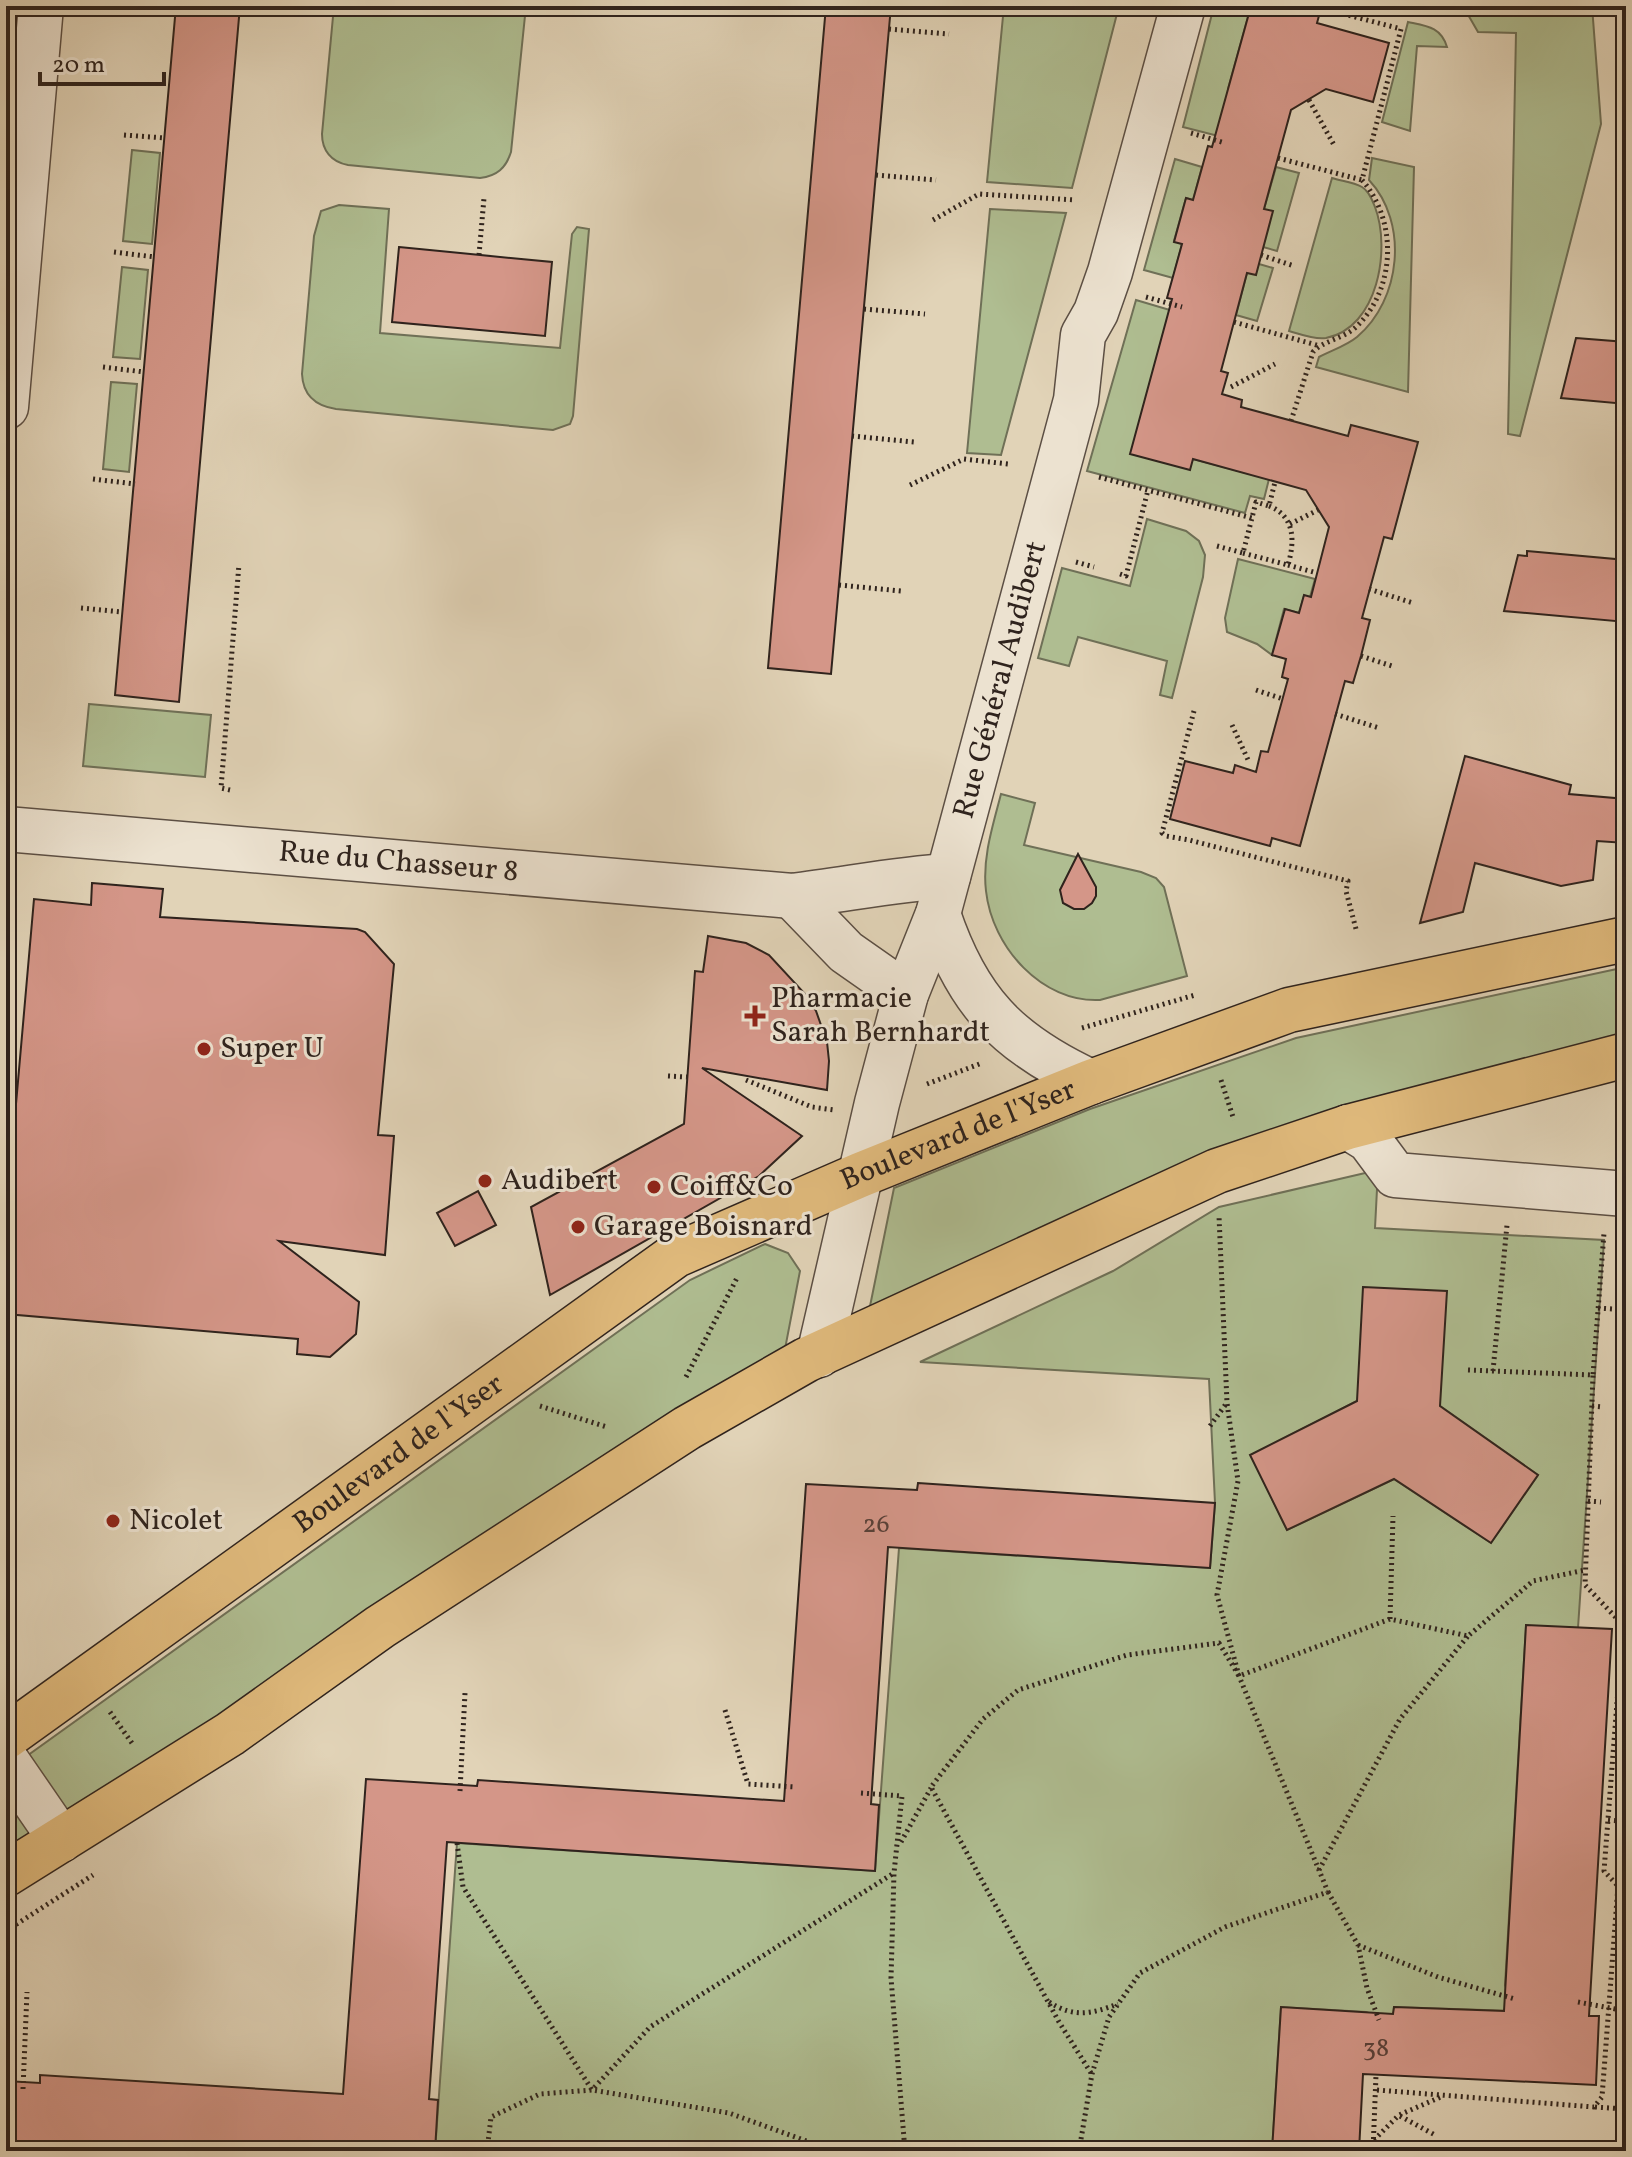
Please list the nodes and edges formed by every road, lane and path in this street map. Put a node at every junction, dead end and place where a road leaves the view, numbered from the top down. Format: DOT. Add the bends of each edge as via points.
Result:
graph roads {
  1 [pos="41,6"];
  2 [pos="1183,6"];
  3 [pos="1314,6"];
  4 [pos="889,29"];
  5 [pos="949,34"];
  6 [pos="1309,100"];
  7 [pos="1182,131"];
  8 [pos="124,135"];
  9 [pos="165,138"];
  10 [pos="1225,143"];
  11 [pos="1334,145"];
  12 [pos="1278,158"];
  13 [pos="876,175"];
  14 [pos="936,180"];
  15 [pos="1362,180"];
  16 [pos="484,198"];
  17 [pos="1076,200"];
  18 [pos="933,220"];
  19 [pos="114,252"];
  20 [pos="479,255"];
  21 [pos="1261,255"];
  22 [pos="155,257"];
  23 [pos="1294,266"];
  24 [pos="1137,294"];
  25 [pos="1182,307"];
  26 [pos="864,309"];
  27 [pos="925,314"];
  28 [pos="1234,322"];
  29 [pos="1320,346"];
  30 [pos="1275,364"];
  31 [pos="103,367"];
  32 [pos="144,372"];
  33 [pos="1231,387"];
  34 [pos="6,407"];
  35 [pos="1291,421"];
  36 [pos="852,436"];
  37 [pos="914,442"];
  38 [pos="1008,464"];
  39 [pos="1086,473"];
  40 [pos="93,479"];
  41 [pos="1275,482"];
  42 [pos="135,484"];
  43 [pos="910,485"];
  44 [pos="1148,490"];
  45 [pos="1269,506"];
  46 [pos="1318,510"];
  47 [pos="1252,518"];
  48 [pos="1290,524"];
  49 [pos="1217,546"];
  50 [pos="1243,553"];
  51 [pos="239,564"];
  52 [pos="1288,565"];
  53 [pos="1317,573"];
  54 [pos="1120,574"];
  55 [pos="839,585"];
  56 [pos="1369,589"];
  57 [pos="901,591"];
  58 [pos="1413,603"];
  59 [pos="81,608"];
  60 [pos="122,612"];
  61 [pos="1361,656"];
  62 [pos="1395,667"];
  63 [pos="1256,690"];
  64 [pos="1283,699"];
  65 [pos="1194,711"];
  66 [pos="1335,714"];
  67 [pos="1232,725"];
  68 [pos="1379,728"];
  69 [pos="1249,762"];
  70 [pos="230,790"];
  71 [pos="6,829"];
  72 [pos="943,895"];
  73 [pos="792,896"];
  74 [pos="1356,929"];
  75 [pos="1626,939"];
  76 [pos="906,994"];
  77 [pos="1194,995"];
  78 [pos="1208,1038"];
  79 [pos="1626,1055"];
  80 [pos="668,1076"];
  81 [pos="687,1077"];
  82 [pos="746,1080"];
  83 [pos="1091,1082"];
  84 [pos="836,1111"];
  85 [pos="1348,1127"];
  86 [pos="1232,1166"];
  87 [pos="860,1175"];
  88 [pos="1511,1184"];
  89 [pos="1617,1193"];
  90 [pos="742,1269"];
  91 [pos="1598,1308"];
  92 [pos="1612,1309"];
  93 [pos="819,1355"];
  94 [pos="1468,1370"];
  95 [pos="1493,1371"];
  96 [pos="1593,1375"];
  97 [pos="682,1389"];
  98 [pos="1227,1403"];
  99 [pos="1592,1406"];
  100 [pos="1602,1407"];
  101 [pos="546,1408"];
  102 [pos="601,1426"];
  103 [pos="1210,1426"];
  104 [pos="1588,1501"];
  105 [pos="1601,1502"];
  106 [pos="1393,1516"];
  107 [pos="1585,1570"];
  108 [pos="1390,1619"];
  109 [pos="1624,1625"];
  110 [pos="1468,1636"];
  111 [pos="1239,1676"];
  112 [pos="465,1693"];
  113 [pos="725,1710"];
  114 [pos="1616,1723"];
  115 [pos="1626,1724"];
  116 [pos="6,1737"];
  117 [pos="6,1760"];
  118 [pos="796,1787"];
  119 [pos="931,1787"];
  120 [pos="460,1791"];
  121 [pos="861,1793"];
  122 [pos="1608,1820"];
  123 [pos="1620,1821"];
  124 [pos="61,1840"];
  125 [pos="457,1843"];
  126 [pos="899,1845"];
  127 [pos="101,1869"];
  128 [pos="1319,1870"];
  129 [pos="7,1873"];
  130 [pos="894,1873"];
  131 [pos="1328,1892"];
  132 [pos="6,1931"];
  133 [pos="1358,1945"];
  134 [pos="27,1992"];
  135 [pos="1515,1999"];
  136 [pos="1048,2002"];
  137 [pos="1578,2002"];
  138 [pos="1118,2004"];
  139 [pos="1609,2006"];
  140 [pos="1626,2011"];
  141 [pos="1379,2020"];
  142 [pos="1092,2074"];
  143 [pos="1376,2075"];
  144 [pos="23,2089"];
  145 [pos="592,2090"];
  146 [pos="1377,2090"];
  147 [pos="1444,2095"];
  148 [pos="1594,2107"];
  149 [pos="1626,2109"];
  150 [pos="1399,2115"];
  151 [pos="1435,2135"];
  152 [pos="1374,2140"];
  153 [pos="487,2151"];
  154 [pos="834,2151"];
  155 [pos="905,2151"];
  156 [pos="1079,2151"];
  157 [pos="1373,2151"];
  1 -- 34 [label="street"];
  2 -- 72 [label="street, Rue Général Audibert" via="1104,293 1083,335 1076,400"];
  3 -- 15 [label="path" via="1401,29"];
  4 -- 5 [label="path"];
  6 -- 11 [label="path"];
  7 -- 10 [label="path"];
  8 -- 9 [label="path"];
  12 -- 15 [label="path"];
  13 -- 14 [label="path"];
  15 -- 29 [label="path" via="1379,204 1386,229 1382,284 1355,328"];
  16 -- 20 [label="path"];
  17 -- 18 [label="path" via="979,194"];
  19 -- 22 [label="path"];
  21 -- 23 [label="path"];
  24 -- 25 [label="path"];
  26 -- 27 [label="path"];
  28 -- 29 [label="path"];
  29 -- 35 [label="path" via="1311,358"];
  30 -- 33 [label="path"];
  31 -- 32 [label="path"];
  36 -- 37 [label="path"];
  38 -- 43 [label="path" via="964,459"];
  39 -- 44 [label="path"];
  40 -- 42 [label="path"];
  41 -- 45 [label="path"];
  44 -- 47 [label="path"];
  44 -- 54 [label="path" via="1126,576"];
  45 -- 47 [label="path" via="1256,502"];
  45 -- 48 [label="path"];
  46 -- 48 [label="path"];
  47 -- 50 [label="path"];
  48 -- 52 [label="path" via="1293,547"];
  49 -- 50 [label="path"];
  50 -- 52 [label="path"];
  51 -- 70 [label="path" via="221,788"];
  52 -- 53 [label="path"];
  55 -- 57 [label="path"];
  56 -- 58 [label="path"];
  59 -- 60 [label="path"];
  61 -- 62 [label="path"];
  63 -- 64 [label="path"];
  65 -- 74 [label="path" via="1162,833 1348,881"];
  66 -- 68 [label="path"];
  67 -- 69 [label="path"];
  71 -- 73 [label="street, Rue du Chasseur 8"];
  72 -- 73 [label="street, Rue du Chasseur 8" via="908,878"];
  72 -- 76 [label="street, Rue Général Audibert"];
  72 -- 83 [label="street" via="950,949 995,1020 1058,1067"];
  73 -- 76 [label="street" via="846,952"];
  75 -- 78 [label="main road, Boulevard de l'Yser" via="1289,1010"];
  76 -- 87 [label="street, Rue Général Audibert"];
  77 -- 78 [label="path"];
  78 -- 83 [label="main road, Boulevard de l'Yser"];
  78 -- 86 [label="path"];
  79 -- 85 [label="main road"];
  80 -- 81 [label="path"];
  82 -- 84 [label="path" via="812,1107"];
  83 -- 87 [label="main road, Boulevard de l'Yser"];
  85 -- 86 [label="main road"];
  85 -- 88 [label="street" via="1369,1140 1395,1175"];
  86 -- 93 [label="main road"];
  86 -- 98 [label="path"];
  87 -- 93 [label="street, Rue Général Audibert"];
  87 -- 116 [label="main road, Boulevard de l'Yser" via="676,1255"];
  88 -- 89 [label="street"];
  88 -- 95 [label="path"];
  89 -- 91 [label="path"];
  90 -- 97 [label="path"];
  91 -- 92 [label="path"];
  91 -- 96 [label="path"];
  93 -- 124 [label="main road" via="687,1428 380,1627 230,1734"];
  94 -- 95 [label="path"];
  95 -- 96 [label="path"];
  96 -- 99 [label="path"];
  98 -- 103 [label="path"];
  98 -- 111 [label="path" via="1238,1481 1217,1595"];
  99 -- 100 [label="path"];
  99 -- 104 [label="path"];
  101 -- 102 [label="path"];
  104 -- 105 [label="path"];
  104 -- 107 [label="path"];
  106 -- 108 [label="path"];
  107 -- 109 [label="path" via="1585,1585"];
  107 -- 110 [label="path" via="1533,1581"];
  108 -- 110 [label="path"];
  108 -- 111 [label="path"];
  109 -- 114 [label="path"];
  110 -- 128 [label="path" via="1400,1719"];
  111 -- 119 [label="path" via="1219,1643 1127,1655 1018,1690 983,1719"];
  111 -- 128 [label="path"];
  112 -- 120 [label="path"];
  113 -- 118 [label="path" via="748,1784"];
  114 -- 115 [label="path"];
  114 -- 122 [label="path"];
  117 -- 124 [label="street"];
  119 -- 126 [label="path"];
  119 -- 136 [label="path"];
  121 -- 126 [label="path" via="902,1796"];
  122 -- 123 [label="path"];
  122 -- 139 [label="path" via="1604,1871 1618,1886 1619,1921"];
  124 -- 129 [label="main road"];
  125 -- 145 [label="path" via="463,1887"];
  126 -- 130 [label="path"];
  127 -- 132 [label="path"];
  128 -- 131 [label="path"];
  130 -- 145 [label="path" via="650,2027"];
  130 -- 155 [label="path" via="891,1978"];
  131 -- 133 [label="path"];
  131 -- 138 [label="path" via="1225,1927 1140,1973"];
  133 -- 135 [label="path" via="1438,1977"];
  133 -- 141 [label="path"];
  134 -- 144 [label="path"];
  136 -- 138 [label="path" via="1081,2015"];
  136 -- 142 [label="path"];
  137 -- 139 [label="path"];
  138 -- 142 [label="path"];
  139 -- 140 [label="path"];
  139 -- 148 [label="path" via="1602,2097"];
  142 -- 156 [label="path"];
  143 -- 146 [label="path"];
  145 -- 153 [label="path" via="540,2094 491,2117"];
  145 -- 154 [label="path" via="729,2113"];
  146 -- 147 [label="path"];
  146 -- 152 [label="path"];
  147 -- 148 [label="path"];
  147 -- 150 [label="path"];
  148 -- 149 [label="path"];
  150 -- 151 [label="path"];
  150 -- 152 [label="path"];
  152 -- 157 [label="path"];
}
